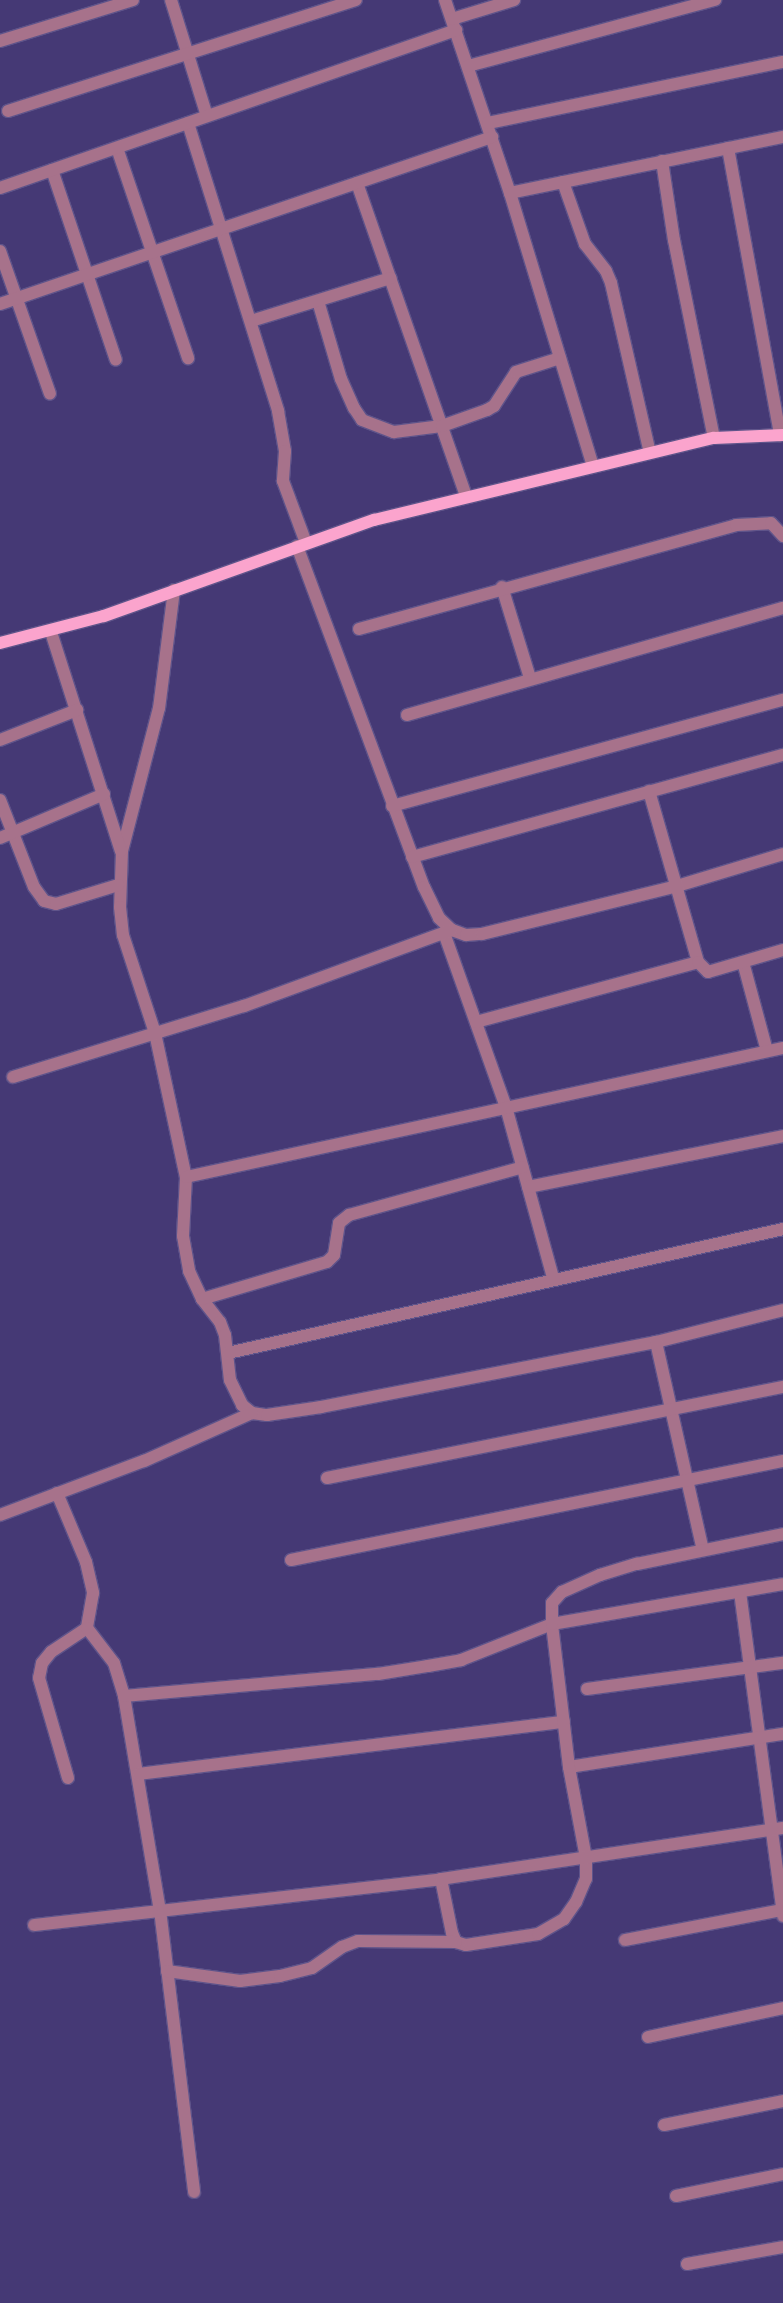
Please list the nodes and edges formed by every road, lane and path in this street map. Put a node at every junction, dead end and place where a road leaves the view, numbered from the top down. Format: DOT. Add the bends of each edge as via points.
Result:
graph roads {
  1 [pos="133,0"];
  2 [pos="171,0"];
  3 [pos="356,0"];
  4 [pos="446,0"];
  5 [pos="514,0"];
  6 [pos="715,0"];
  7 [pos="454,25"];
  8 [pos="0,41"];
  9 [pos="187,54"];
  10 [pos="783,62"];
  11 [pos="468,66"];
  12 [pos="8,111"];
  13 [pos="207,116"];
  14 [pos="188,123"];
  15 [pos="488,123"];
  16 [pos="492,137"];
  17 [pos="783,138"];
  18 [pos="117,148"];
  19 [pos="728,148"];
  20 [pos="662,161"];
  21 [pos="52,170"];
  22 [pos="563,182"];
  23 [pos="357,183"];
  24 [pos="0,188"];
  25 [pos="510,192"];
  26 [pos="223,228"];
  27 [pos="0,251"];
  28 [pos="152,253"];
  29 [pos="88,275"];
  30 [pos="391,278"];
  31 [pos="16,299"];
  32 [pos="318,301"];
  33 [pos="0,304"];
  34 [pos="251,321"];
  35 [pos="188,358"];
  36 [pos="560,358"];
  37 [pos="116,360"];
  38 [pos="50,394"];
  39 [pos="442,426"];
  40 [pos="782,435"];
  41 [pos="714,438"];
  42 [pos="650,453"];
  43 [pos="593,466"];
  44 [pos="466,496"];
  45 [pos="783,536"];
  46 [pos="301,545"];
  47 [pos="502,588"];
  48 [pos="174,590"];
  49 [pos="783,608"];
  50 [pos="359,629"];
  51 [pos="51,632"];
  52 [pos="0,643"];
  53 [pos="530,678"];
  54 [pos="783,700"];
  55 [pos="77,710"];
  56 [pos="407,715"];
  57 [pos="0,740"];
  58 [pos="783,755"];
  59 [pos="649,791"];
  60 [pos="104,794"];
  61 [pos="0,800"];
  62 [pos="392,806"];
  63 [pos="13,833"];
  64 [pos="0,838"];
  65 [pos="122,851"];
  66 [pos="783,854"];
  67 [pos="412,857"];
  68 [pos="118,885"];
  69 [pos="677,886"];
  70 [pos="448,931"];
  71 [pos="783,950"];
  72 [pos="698,962"];
  73 [pos="743,962"];
  74 [pos="476,1022"];
  75 [pos="155,1033"];
  76 [pos="783,1048"];
  77 [pos="767,1051"];
  78 [pos="13,1077"];
  79 [pos="506,1106"];
  80 [pos="783,1136"];
  81 [pos="523,1167"];
  82 [pos="186,1178"];
  83 [pos="528,1187"];
  84 [pos="783,1229"];
  85 [pos="553,1278"];
  86 [pos="202,1298"];
  87 [pos="783,1310"];
  88 [pos="656,1342"];
  89 [pos="228,1353"];
  90 [pos="783,1387"];
  91 [pos="672,1411"];
  92 [pos="252,1413"];
  93 [pos="783,1461"];
  94 [pos="327,1478"];
  95 [pos="689,1480"];
  96 [pos="58,1493"];
  97 [pos="0,1515"];
  98 [pos="783,1534"];
  99 [pos="703,1550"];
  100 [pos="291,1560"];
  101 [pos="783,1584"];
  102 [pos="740,1592"];
  103 [pos="552,1624"];
  104 [pos="87,1628"];
  105 [pos="783,1663"];
  106 [pos="750,1668"];
  107 [pos="588,1689"];
  108 [pos="124,1696"];
  109 [pos="564,1722"];
  110 [pos="783,1734"];
  111 [pos="759,1738"];
  112 [pos="570,1767"];
  113 [pos="138,1774"];
  114 [pos="68,1778"];
  115 [pos="777,1829"];
  116 [pos="586,1858"];
  117 [pos="441,1879"];
  118 [pos="160,1910"];
  119 [pos="783,1912"];
  120 [pos="34,1925"];
  121 [pos="625,1940"];
  122 [pos="456,1942"];
  123 [pos="167,1971"];
  124 [pos="783,2008"];
  125 [pos="648,2037"];
  126 [pos="783,2101"];
  127 [pos="664,2125"];
  128 [pos="783,2174"];
  129 [pos="194,2192"];
  130 [pos="676,2196"];
  131 [pos="783,2247"];
  132 [pos="687,2264"];
  1 -- 8 [label="street"];
  2 -- 9 [label="street"];
  3 -- 9 [label="street"];
  4 -- 7 [label="street"];
  5 -- 7 [label="street"];
  6 -- 11 [label="street"];
  7 -- 11 [label="street"];
  7 -- 13 [label="street"];
  9 -- 12 [label="street"];
  9 -- 13 [label="street"];
  10 -- 15 [label="street"];
  11 -- 15 [label="street"];
  13 -- 14 [label="street"];
  14 -- 18 [label="street"];
  14 -- 26 [label="street"];
  15 -- 16 [label="street"];
  16 -- 23 [label="street"];
  16 -- 25 [label="street"];
  17 -- 19 [label="street"];
  18 -- 21 [label="street"];
  18 -- 28 [label="street"];
  19 -- 20 [label="street"];
  19 -- 40 [label="street"];
  20 -- 22 [label="street"];
  20 -- 41 [label="street" via="674,240"];
  21 -- 24 [label="street"];
  21 -- 29 [label="street"];
  22 -- 25 [label="street"];
  22 -- 42 [label="street" via="585,244 611,283"];
  23 -- 26 [label="street"];
  23 -- 30 [label="street"];
  25 -- 36 [label="street"];
  26 -- 28 [label="street"];
  26 -- 34 [label="street"];
  27 -- 31 [label="street"];
  28 -- 29 [label="street"];
  28 -- 35 [label="street"];
  29 -- 31 [label="street"];
  29 -- 37 [label="street"];
  30 -- 32 [label="street"];
  30 -- 39 [label="street"];
  31 -- 33 [label="street"];
  31 -- 38 [label="street"];
  32 -- 34 [label="street"];
  32 -- 39 [label="street" via="342,379 362,420 394,432"];
  34 -- 46 [label="street" via="283,435 283,481"];
  36 -- 39 [label="street" via="516,372 494,406"];
  36 -- 43 [label="street"];
  39 -- 44 [label="street"];
  40 -- 41 [label="main road"];
  41 -- 42 [label="main road"];
  42 -- 43 [label="main road"];
  43 -- 44 [label="main road"];
  44 -- 46 [label="main road" via="374,520"];
  45 -- 47 [label="street" via="771,523 736,525"];
  46 -- 48 [label="main road"];
  46 -- 62 [label="street"];
  47 -- 50 [label="street"];
  47 -- 53 [label="street"];
  48 -- 51 [label="main road"];
  48 -- 65 [label="street" via="159,708"];
  49 -- 53 [label="street"];
  51 -- 52 [label="main road"];
  51 -- 55 [label="street"];
  53 -- 56 [label="street"];
  54 -- 62 [label="street"];
  55 -- 57 [label="street"];
  55 -- 60 [label="street"];
  58 -- 59 [label="street"];
  59 -- 67 [label="street"];
  59 -- 69 [label="street"];
  60 -- 63 [label="street"];
  60 -- 65 [label="street"];
  61 -- 63 [label="street"];
  62 -- 67 [label="street"];
  63 -- 64 [label="street"];
  63 -- 68 [label="street" via="34,887 44,901 56,904"];
  65 -- 68 [label="street"];
  66 -- 69 [label="street"];
  67 -- 70 [label="street"];
  68 -- 75 [label="street" via="123,935"];
  69 -- 70 [label="street" via="482,934"];
  69 -- 72 [label="street"];
  70 -- 74 [label="street"];
  70 -- 75 [label="street" via="244,1006"];
  71 -- 73 [label="street"];
  72 -- 73 [label="street" via="708,972"];
  72 -- 74 [label="street"];
  73 -- 77 [label="street"];
  74 -- 79 [label="street"];
  75 -- 78 [label="street"];
  75 -- 82 [label="street"];
  76 -- 77 [label="street"];
  77 -- 79 [label="street"];
  79 -- 81 [label="street"];
  79 -- 82 [label="street"];
  80 -- 83 [label="street"];
  81 -- 83 [label="street"];
  81 -- 86 [label="street" via="349,1215 339,1223 334,1255 327,1262"];
  82 -- 86 [label="street" via="183,1236 189,1271"];
  83 -- 85 [label="street"];
  84 -- 85 [label="street"];
  85 -- 89 [label="street"];
  86 -- 89 [label="street" via="220,1322"];
  87 -- 88 [label="street"];
  88 -- 91 [label="street"];
  88 -- 92 [label="street" via="321,1407 267,1415"];
  89 -- 92 [label="street" via="235,1395"];
  90 -- 91 [label="street"];
  91 -- 94 [label="street"];
  91 -- 95 [label="street"];
  92 -- 96 [label="street" via="144,1461"];
  93 -- 95 [label="street"];
  95 -- 99 [label="street"];
  95 -- 100 [label="street"];
  96 -- 97 [label="street"];
  96 -- 104 [label="street" via="86,1562 93,1593"];
  98 -- 99 [label="street"];
  99 -- 103 [label="street" via="637,1564 574,1584 552,1603"];
  101 -- 102 [label="street"];
  102 -- 103 [label="street"];
  102 -- 106 [label="street"];
  103 -- 108 [label="street" via="461,1660 428,1666 378,1674"];
  103 -- 109 [label="street"];
  104 -- 108 [label="street" via="114,1663"];
  104 -- 114 [label="street" via="51,1652 42,1663 39,1678"];
  105 -- 106 [label="street"];
  106 -- 107 [label="street"];
  106 -- 111 [label="street"];
  108 -- 113 [label="street"];
  109 -- 112 [label="street"];
  109 -- 113 [label="street"];
  110 -- 111 [label="street"];
  111 -- 112 [label="street"];
  111 -- 115 [label="street"];
  112 -- 116 [label="street"];
  113 -- 118 [label="street"];
  115 -- 116 [label="street"];
  115 -- 119 [label="street"];
  116 -- 117 [label="street"];
  116 -- 122 [label="street" via="586,1878 576,1902 553,1928 519,1939 466,1945"];
  117 -- 118 [label="street"];
  117 -- 122 [label="street"];
  118 -- 120 [label="street"];
  118 -- 123 [label="street"];
  119 -- 121 [label="street"];
  122 -- 123 [label="street" via="358,1941 342,1947 312,1968 240,1981"];
  123 -- 129 [label="street"];
  124 -- 125 [label="street"];
  126 -- 127 [label="street"];
  128 -- 130 [label="street"];
  131 -- 132 [label="street"];
}
